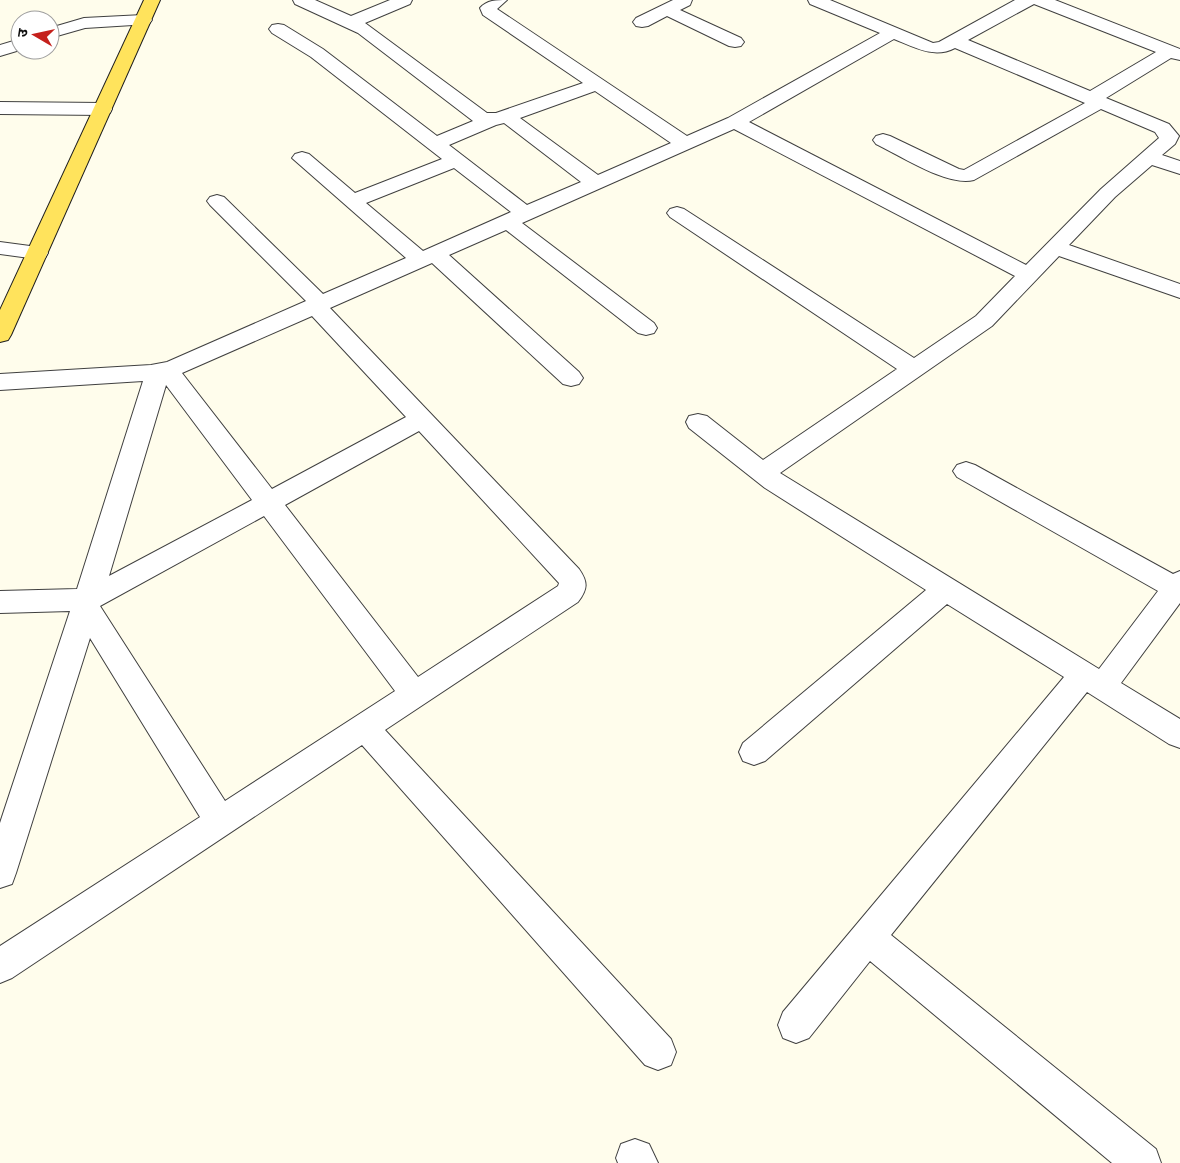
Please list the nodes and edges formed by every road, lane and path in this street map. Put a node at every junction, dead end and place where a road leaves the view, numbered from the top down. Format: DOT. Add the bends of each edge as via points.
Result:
graph roads {
  1 [pos="152,0"];
  2 [pos="301,0"];
  3 [pos="404,0"];
  4 [pos="499,0"];
  5 [pos="686,0"];
  6 [pos="816,0"];
  7 [pos="988,0"];
  8 [pos="1027,0"];
  9 [pos="1040,0"];
  10 [pos="1011,9"];
  11 [pos="667,10"];
  12 [pos="143,20"];
  13 [pos="642,22"];
  14 [pos="350,23"];
  15 [pos="278,29"];
  16 [pos="60,30"];
  17 [pos="892,32"];
  18 [pos="954,40"];
  19 [pos="735,42"];
  20 [pos="1175,53"];
  21 [pos="598,84"];
  22 [pos="1096,100"];
  23 [pos="0,108"];
  24 [pos="103,109"];
  25 [pos="498,118"];
  26 [pos="734,122"];
  27 [pos="1174,132"];
  28 [pos="883,140"];
  29 [pos="436,144"];
  30 [pos="686,144"];
  31 [pos="1148,157"];
  32 [pos="302,158"];
  33 [pos="456,160"];
  34 [pos="1180,168"];
  35 [pos="596,183"];
  36 [pos="217,201"];
  37 [pos="352,201"];
  38 [pos="677,213"];
  39 [pos="517,218"];
  40 [pos="0,248"];
  41 [pos="1056,248"];
  42 [pos="37,253"];
  43 [pos="428,257"];
  44 [pos="1029,275"];
  45 [pos="1180,291"];
  46 [pos="318,305"];
  47 [pos="646,328"];
  48 [pos="0,335"];
  49 [pos="914,369"];
  50 [pos="162,371"];
  51 [pos="571,378"];
  52 [pos="0,382"];
  53 [pos="422,419"];
  54 [pos="698,422"];
  55 [pos="966,471"];
  56 [pos="762,473"];
  57 [pos="268,502"];
  58 [pos="1178,585"];
  59 [pos="946,589"];
  60 [pos="0,602"];
  61 [pos="87,604"];
  62 [pos="1092,681"];
  63 [pos="415,695"];
  64 [pos="365,728"];
  65 [pos="1180,735"];
  66 [pos="754,752"];
  67 [pos="220,822"];
  68 [pos="0,874"];
  69 [pos="868,938"];
  70 [pos="0,966"];
  71 [pos="796,1025"];
  72 [pos="658,1052"];
  73 [pos="1142,1163"];
  1 -- 12 [label="main road"];
  2 -- 14 [label="street"];
  3 -- 14 [label="street"];
  4 -- 21 [label="street" via="488,8 489,11"];
  5 -- 11 [label="street"];
  6 -- 17 [label="street"];
  7 -- 10 [label="street"];
  8 -- 10 [label="street"];
  9 -- 20 [label="street"];
  10 -- 18 [label="street"];
  11 -- 13 [label="street"];
  11 -- 19 [label="street"];
  12 -- 16 [label="street" via="84,23"];
  12 -- 24 [label="main road"];
  14 -- 25 [label="street" via="374,36 483,119"];
  15 -- 29 [label="street" via="317,53"];
  17 -- 18 [label="street" via="931,48 943,47"];
  17 -- 26 [label="street"];
  18 -- 22 [label="street"];
  20 -- 22 [label="street"];
  21 -- 25 [label="street"];
  21 -- 30 [label="street"];
  22 -- 27 [label="street"];
  22 -- 28 [label="street" via="967,176 955,175"];
  23 -- 24 [label="street"];
  24 -- 42 [label="main road"];
  25 -- 29 [label="street"];
  25 -- 35 [label="street"];
  26 -- 30 [label="street"];
  26 -- 44 [label="street"];
  27 -- 31 [label="street"];
  29 -- 33 [label="street"];
  30 -- 35 [label="street"];
  31 -- 34 [label="street"];
  31 -- 41 [label="street" via="1117,184"];
  32 -- 37 [label="street"];
  33 -- 37 [label="street"];
  33 -- 39 [label="street"];
  35 -- 39 [label="street"];
  36 -- 46 [label="street"];
  37 -- 43 [label="street"];
  38 -- 49 [label="street"];
  39 -- 43 [label="street"];
  39 -- 47 [label="street"];
  40 -- 42 [label="street"];
  41 -- 44 [label="street"];
  41 -- 45 [label="street"];
  42 -- 48 [label="main road"];
  43 -- 46 [label="street"];
  43 -- 51 [label="street"];
  44 -- 49 [label="street" via="984,320"];
  46 -- 50 [label="street"];
  46 -- 53 [label="street"];
  49 -- 56 [label="street"];
  50 -- 52 [label="street"];
  50 -- 57 [label="street"];
  50 -- 61 [label="street"];
  53 -- 57 [label="street"];
  53 -- 63 [label="street" via="569,576 573,588"];
  54 -- 56 [label="street"];
  55 -- 58 [label="street"];
  56 -- 59 [label="street"];
  57 -- 61 [label="street"];
  57 -- 63 [label="street"];
  58 -- 62 [label="street"];
  59 -- 62 [label="street"];
  59 -- 66 [label="street"];
  60 -- 61 [label="street"];
  61 -- 67 [label="street"];
  61 -- 68 [label="street"];
  62 -- 65 [label="street"];
  62 -- 69 [label="street"];
  63 -- 64 [label="street"];
  64 -- 67 [label="street"];
  64 -- 72 [label="street"];
  67 -- 70 [label="street"];
  69 -- 71 [label="street"];
  69 -- 73 [label="street"];
}
